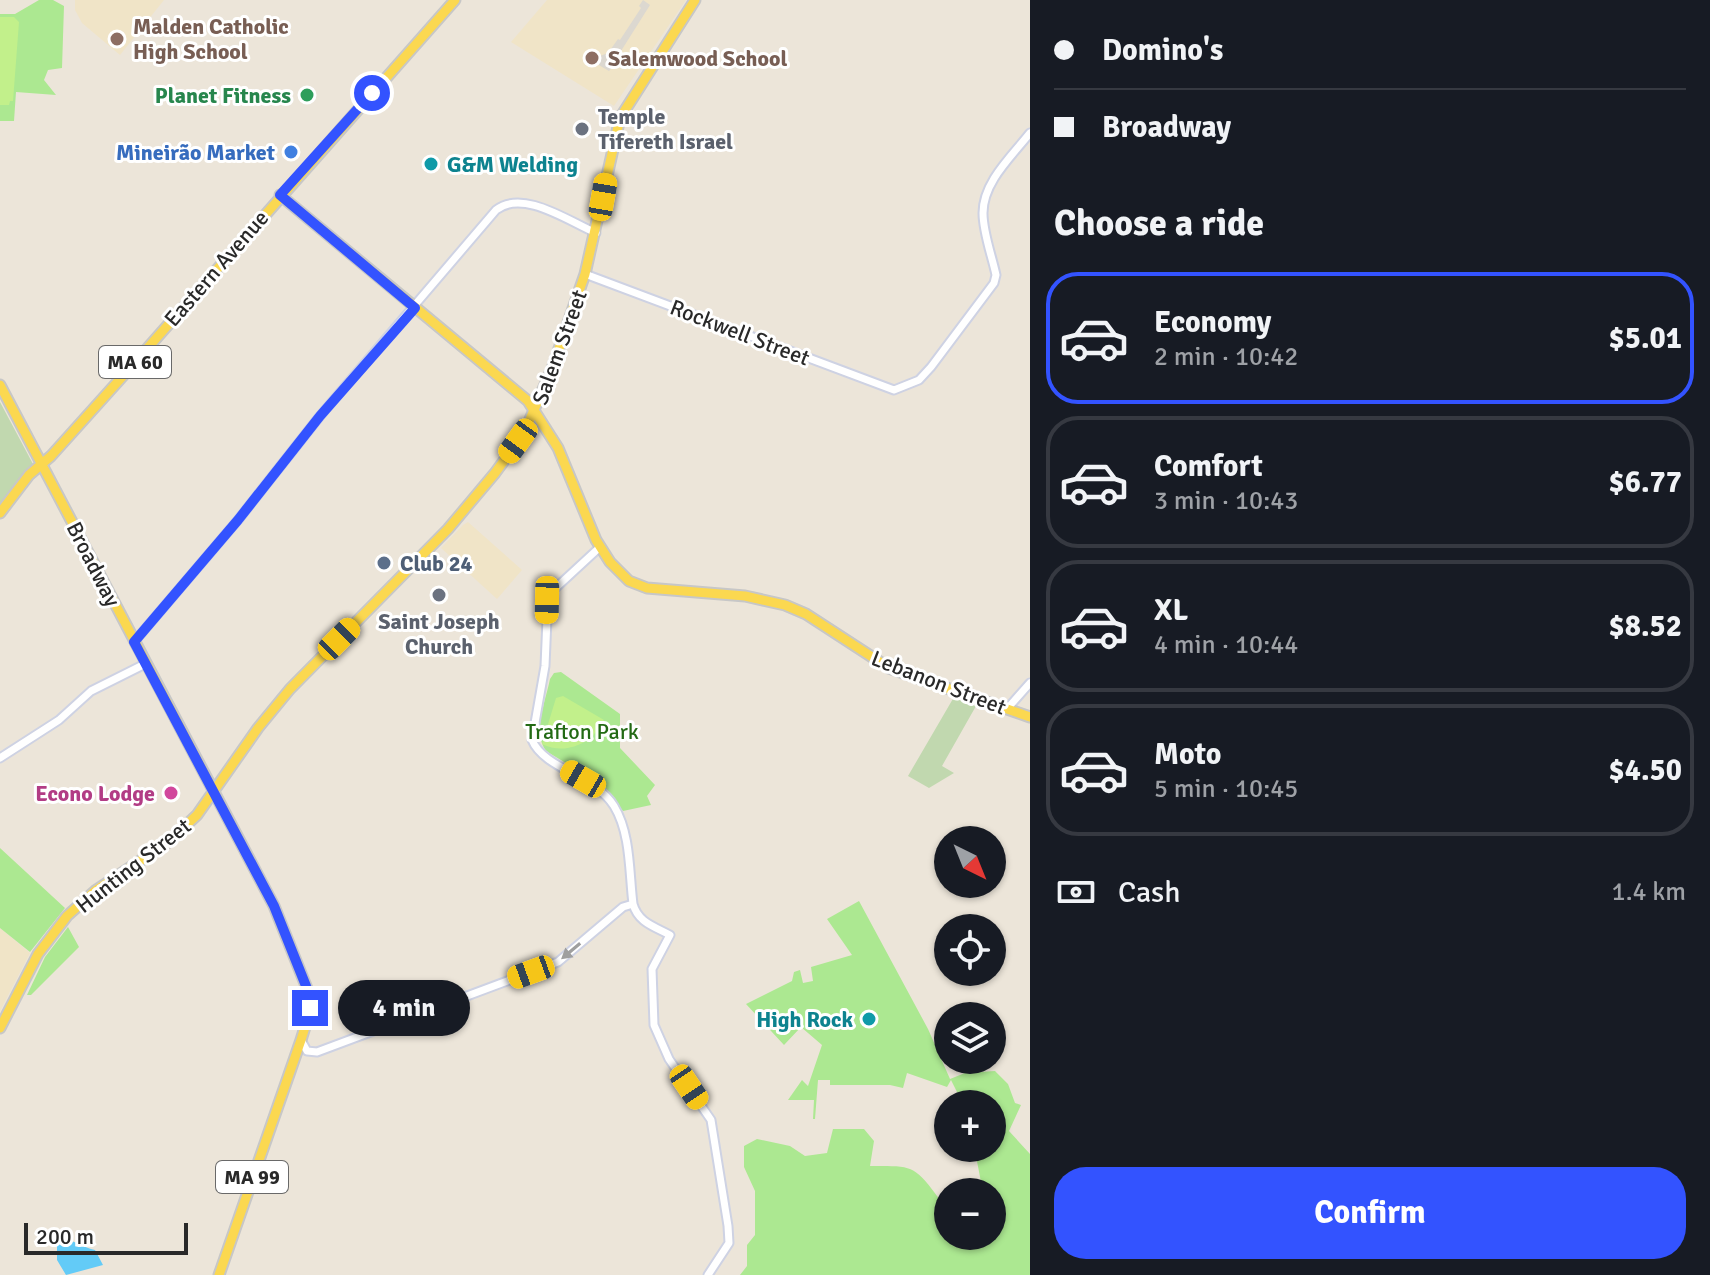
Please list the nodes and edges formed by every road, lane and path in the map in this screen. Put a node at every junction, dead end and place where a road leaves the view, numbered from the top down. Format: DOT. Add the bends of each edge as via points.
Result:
graph roads {
  1 [pos="455,0"];
  2 [pos="695,0"];
  3 [pos="1030,133"];
  4 [pos="280,195"];
  5 [pos="596,233"];
  6 [pos="585,274"];
  7 [pos="415,308"];
  8 [pos="0,385"];
  9 [pos="536,410"];
  10 [pos="42,465"];
  11 [pos="0,516"];
  12 [pos="600,547"];
  13 [pos="134,642"];
  14 [pos="145,664"];
  15 [pos="1030,683"];
  16 [pos="1007,709"];
  17 [pos="1030,717"];
  18 [pos="0,758"];
  19 [pos="214,793"];
  20 [pos="633,904"];
  21 [pos="2,1024"];
  22 [pos="301,1040"];
  23 [pos="219,1275"];
  24 [pos="708,1275"];
  1 -- 4 [label="main road, Eastern Avenue / MA 60"];
  2 -- 5 [label="main road, Salem Street" via="620,118"];
  3 -- 6 [label="street, Rockwell Street" via="985,200 994,283 919,380 894,390"];
  4 -- 7 [label="main road, Lebanon Street"];
  4 -- 10 [label="main road, Eastern Avenue / MA 60"];
  5 -- 6 [label="main road, Salem Street"];
  5 -- 7 [label="street" via="528,203 504,204"];
  6 -- 9 [label="main road, Salem Street"];
  7 -- 9 [label="main road, Lebanon Street"];
  7 -- 13 [label="street"];
  8 -- 10 [label="main road, Broadway / MA 99"];
  9 -- 12 [label="main road, Lebanon Street"];
  9 -- 19 [label="main road, Salem Street" via="511,452 464,511 290,689"];
  10 -- 11 [label="main road, Eastern Avenue / MA 60"];
  10 -- 13 [label="main road, Broadway / MA 99"];
  12 -- 16 [label="main road, Lebanon Street" via="619,573 639,586 785,605 889,668"];
  12 -- 20 [label="street" via="550,591 545,666 532,740 540,752 613,804 625,836"];
  13 -- 14 [label="main road, Broadway / MA 99"];
  14 -- 18 [label="street" via="91,691 59,720"];
  14 -- 19 [label="main road, Broadway / MA 99"];
  15 -- 16 [label="street"];
  16 -- 17 [label="main road, Lebanon Street"];
  19 -- 21 [label="main road, Hunting Street" via="172,839 67,916 38,954"];
  19 -- 22 [label="main road, Broadway / MA 99" via="274,906 308,991 310,1008"];
  20 -- 22 [label="street, one-way" via="556,963 317,1052 307,1051"];
  20 -- 24 [label="street" via="642,921 670,935 652,969 654,1025 716,1137 729,1243"];
  22 -- 23 [label="main road, Broadway / MA 99"];
}
